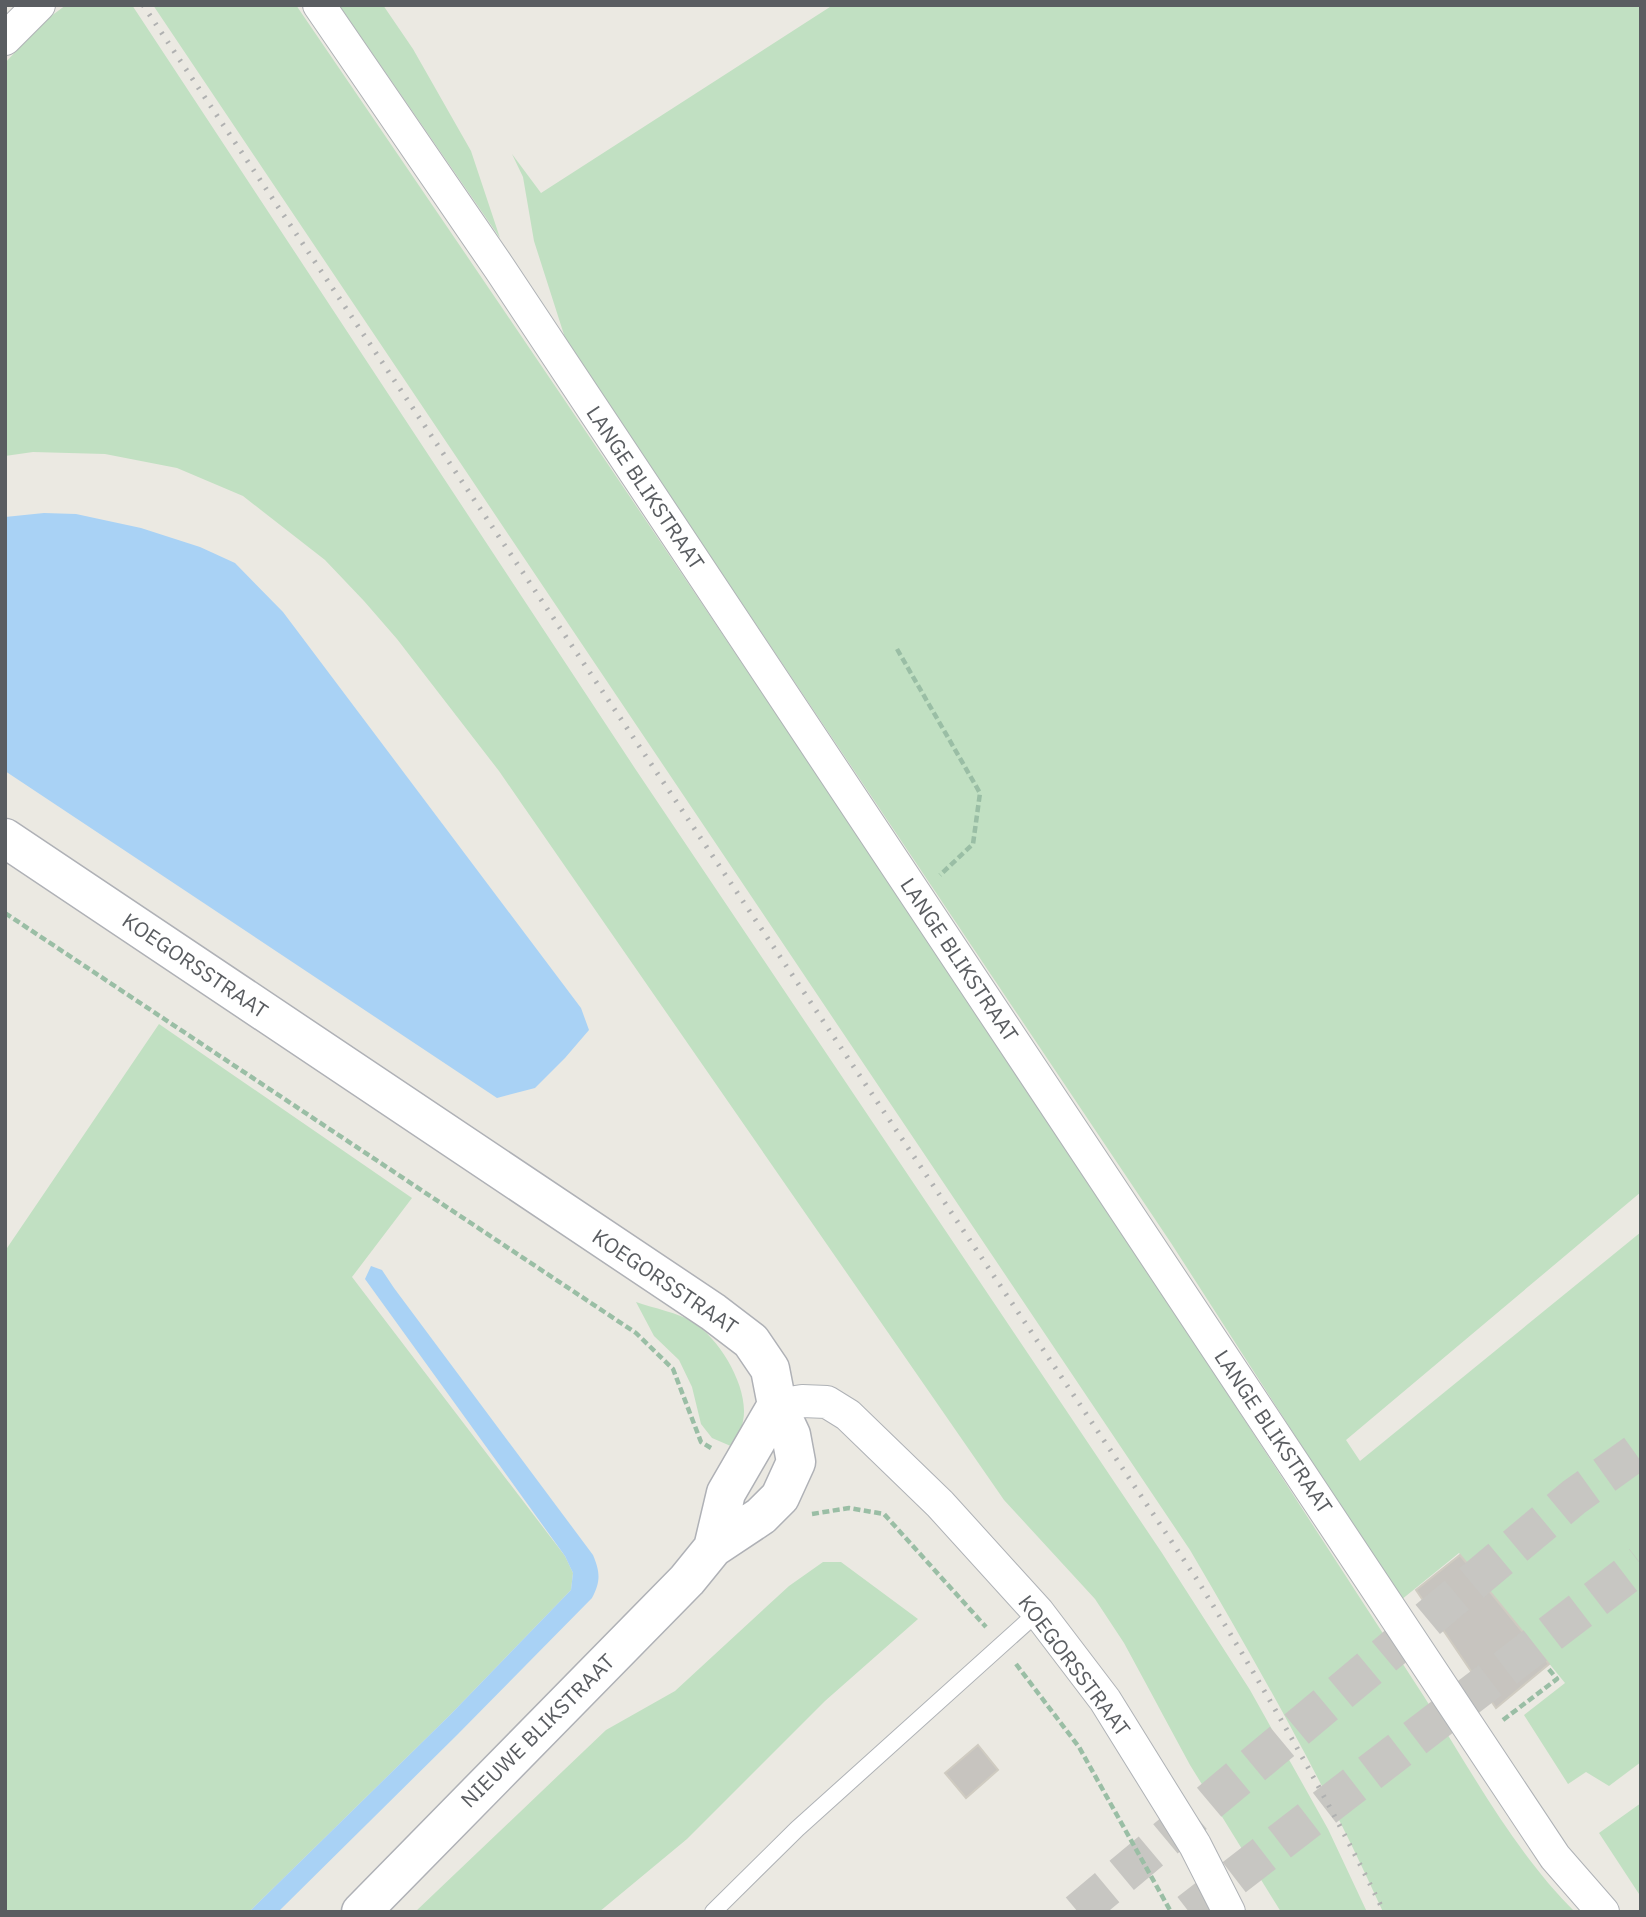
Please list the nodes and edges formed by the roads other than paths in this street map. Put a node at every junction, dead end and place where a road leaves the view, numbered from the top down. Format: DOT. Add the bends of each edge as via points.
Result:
graph roads {
  1 [pos="38,5"];
  2 [pos="319,5"];
  3 [pos="5,39"];
  4 [pos="5,838"];
  5 [pos="777,1405"];
  6 [pos="713,1548"];
  7 [pos="1038,1612"];
  8 [pos="361,1912"];
  9 [pos="713,1912"];
  10 [pos="1229,1912"];
  11 [pos="1603,1912"];
  1 -- 3 [label="street"];
  2 -- 11 [label="street, LANGE BLIKSTRAAT" via="500,269 1555,1857"];
  4 -- 5 [label="street, KOEGORSSTRAAT" via="713,1312 751,1341 769,1369"];
  5 -- 6 [label="street, NIEUWE BLIKSTRAAT" via="726,1493"];
  5 -- 6 [label="street, NIEUWE BLIKSTRAAT" via="791,1435 796,1462 780,1497 761,1516"];
  5 -- 7 [label="street, KOEGORSSTRAAT" via="827,1402 848,1415 940,1504"];
  6 -- 8 [label="street, NIEUWE BLIKSTRAAT" via="687,1580"];
  7 -- 9 [label="lane" via="797,1829"];
  7 -- 10 [label="street, KOEGORSSTRAAT" via="1105,1700 1195,1845"];
}
